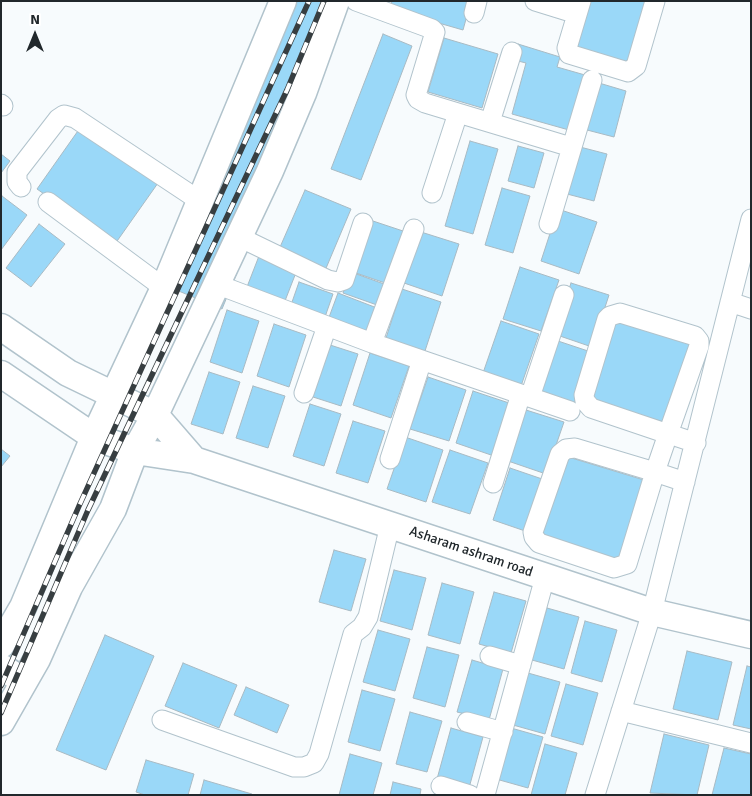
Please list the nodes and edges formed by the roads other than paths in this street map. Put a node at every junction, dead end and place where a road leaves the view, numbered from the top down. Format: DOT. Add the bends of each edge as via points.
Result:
graph roads {
  1 [pos="283,1"];
  2 [pos="336,1"];
  3 [pos="356,1"];
  4 [pos="535,1"];
  5 [pos="655,1"];
  6 [pos="579,7"];
  7 [pos="512,52"];
  8 [pos="592,80"];
  9 [pos="458,113"];
  10 [pos="490,122"];
  11 [pos="571,148"];
  12 [pos="21,187"];
  13 [pos="432,193"];
  14 [pos="200,201"];
  15 [pos="48,202"];
  16 [pos="751,219"];
  17 [pos="363,223"];
  18 [pos="548,224"];
  19 [pos="414,229"];
  20 [pos="239,236"];
  21 [pos="216,284"];
  22 [pos="164,288"];
  23 [pos="564,295"];
  24 [pos="730,302"];
  25 [pos="751,309"];
  26 [pos="326,326"];
  27 [pos="1,327"];
  28 [pos="372,343"];
  29 [pos="422,360"];
  30 [pos="1,374"];
  31 [pos="304,393"];
  32 [pos="115,394"];
  33 [pos="526,395"];
  34 [pos="570,411"];
  35 [pos="155,415"];
  36 [pos="668,434"];
  37 [pos="94,437"];
  38 [pos="696,443"];
  39 [pos="134,451"];
  40 [pos="390,459"];
  41 [pos="194,460"];
  42 [pos="655,472"];
  43 [pos="685,482"];
  44 [pos="493,483"];
  45 [pos="390,525"];
  46 [pos="545,577"];
  47 [pos="652,612"];
  48 [pos="5,628"];
  49 [pos="751,635"];
  50 [pos="490,656"];
  51 [pos="521,665"];
  52 [pos="1,667"];
  53 [pos="24,681"];
  54 [pos="621,711"];
  55 [pos="162,720"];
  56 [pos="1,722"];
  57 [pos="466,722"];
  58 [pos="503,732"];
  59 [pos="751,743"];
  60 [pos="441,786"];
  61 [pos="596,794"];
  62 [pos="470,795"];
  63 [pos="485,795"];
  1 -- 14 [label="street"];
  2 -- 20 [label="street" via="303,93"];
  3 -- 9 [label="street" via="435,32 416,95 418,100"];
  4 -- 6 [label="street"];
  5 -- 6 [label="street" via="636,66 628,72 569,54 567,48"];
  7 -- 10 [label="street"];
  8 -- 11 [label="street"];
  9 -- 10 [label="street"];
  9 -- 13 [label="street"];
  10 -- 11 [label="street"];
  11 -- 18 [label="street"];
  12 -- 14 [label="street" via="17,182 17,172 64,115 75,118"];
  14 -- 22 [label="street"];
  15 -- 22 [label="street"];
  16 -- 24 [label="street"];
  17 -- 20 [label="street" via="344,280 338,282"];
  19 -- 28 [label="street"];
  20 -- 21 [label="street"];
  21 -- 26 [label="street"];
  21 -- 35 [label="street"];
  22 -- 32 [label="street"];
  23 -- 33 [label="street"];
  24 -- 25 [label="street"];
  24 -- 38 [label="street"];
  26 -- 28 [label="street"];
  26 -- 31 [label="street"];
  27 -- 32 [label="street" via="68,373"];
  28 -- 29 [label="street"];
  29 -- 33 [label="street"];
  29 -- 40 [label="street"];
  30 -- 37 [label="street, Asharam ashram road"];
  32 -- 35 [label="street"];
  32 -- 37 [label="street"];
  33 -- 34 [label="street"];
  33 -- 44 [label="street"];
  35 -- 39 [label="street"];
  35 -- 41 [label="street"];
  36 -- 36 [label="street" via="699,346 698,338 620,313 610,316 584,395 585,402 591,408"];
  36 -- 38 [label="street"];
  36 -- 42 [label="street"];
  37 -- 39 [label="street, Asharam ashram road"];
  37 -- 48 [label="street" via="23,607"];
  38 -- 43 [label="street"];
  39 -- 41 [label="street, Asharam ashram road"];
  39 -- 53 [label="street" via="113,510 69,586"];
  41 -- 45 [label="street, Asharam ashram road"];
  42 -- 42 [label="street" via="575,448 561,451 534,537 539,543 614,568 627,564"];
  42 -- 43 [label="street"];
  43 -- 47 [label="street"];
  45 -- 46 [label="street, Asharam ashram road"];
  45 -- 55 [label="street" via="370,610 366,622 353,634 314,763 294,767"];
  46 -- 47 [label="street, Asharam ashram road"];
  46 -- 51 [label="street"];
  47 -- 49 [label="street, Asharam ashram road"];
  47 -- 54 [label="street"];
  50 -- 51 [label="street"];
  51 -- 58 [label="street"];
  52 -- 53 [label="street"];
  53 -- 56 [label="street"];
  54 -- 59 [label="street"];
  54 -- 61 [label="street"];
  57 -- 58 [label="street"];
  58 -- 63 [label="street"];
  60 -- 62 [label="street"];
}
